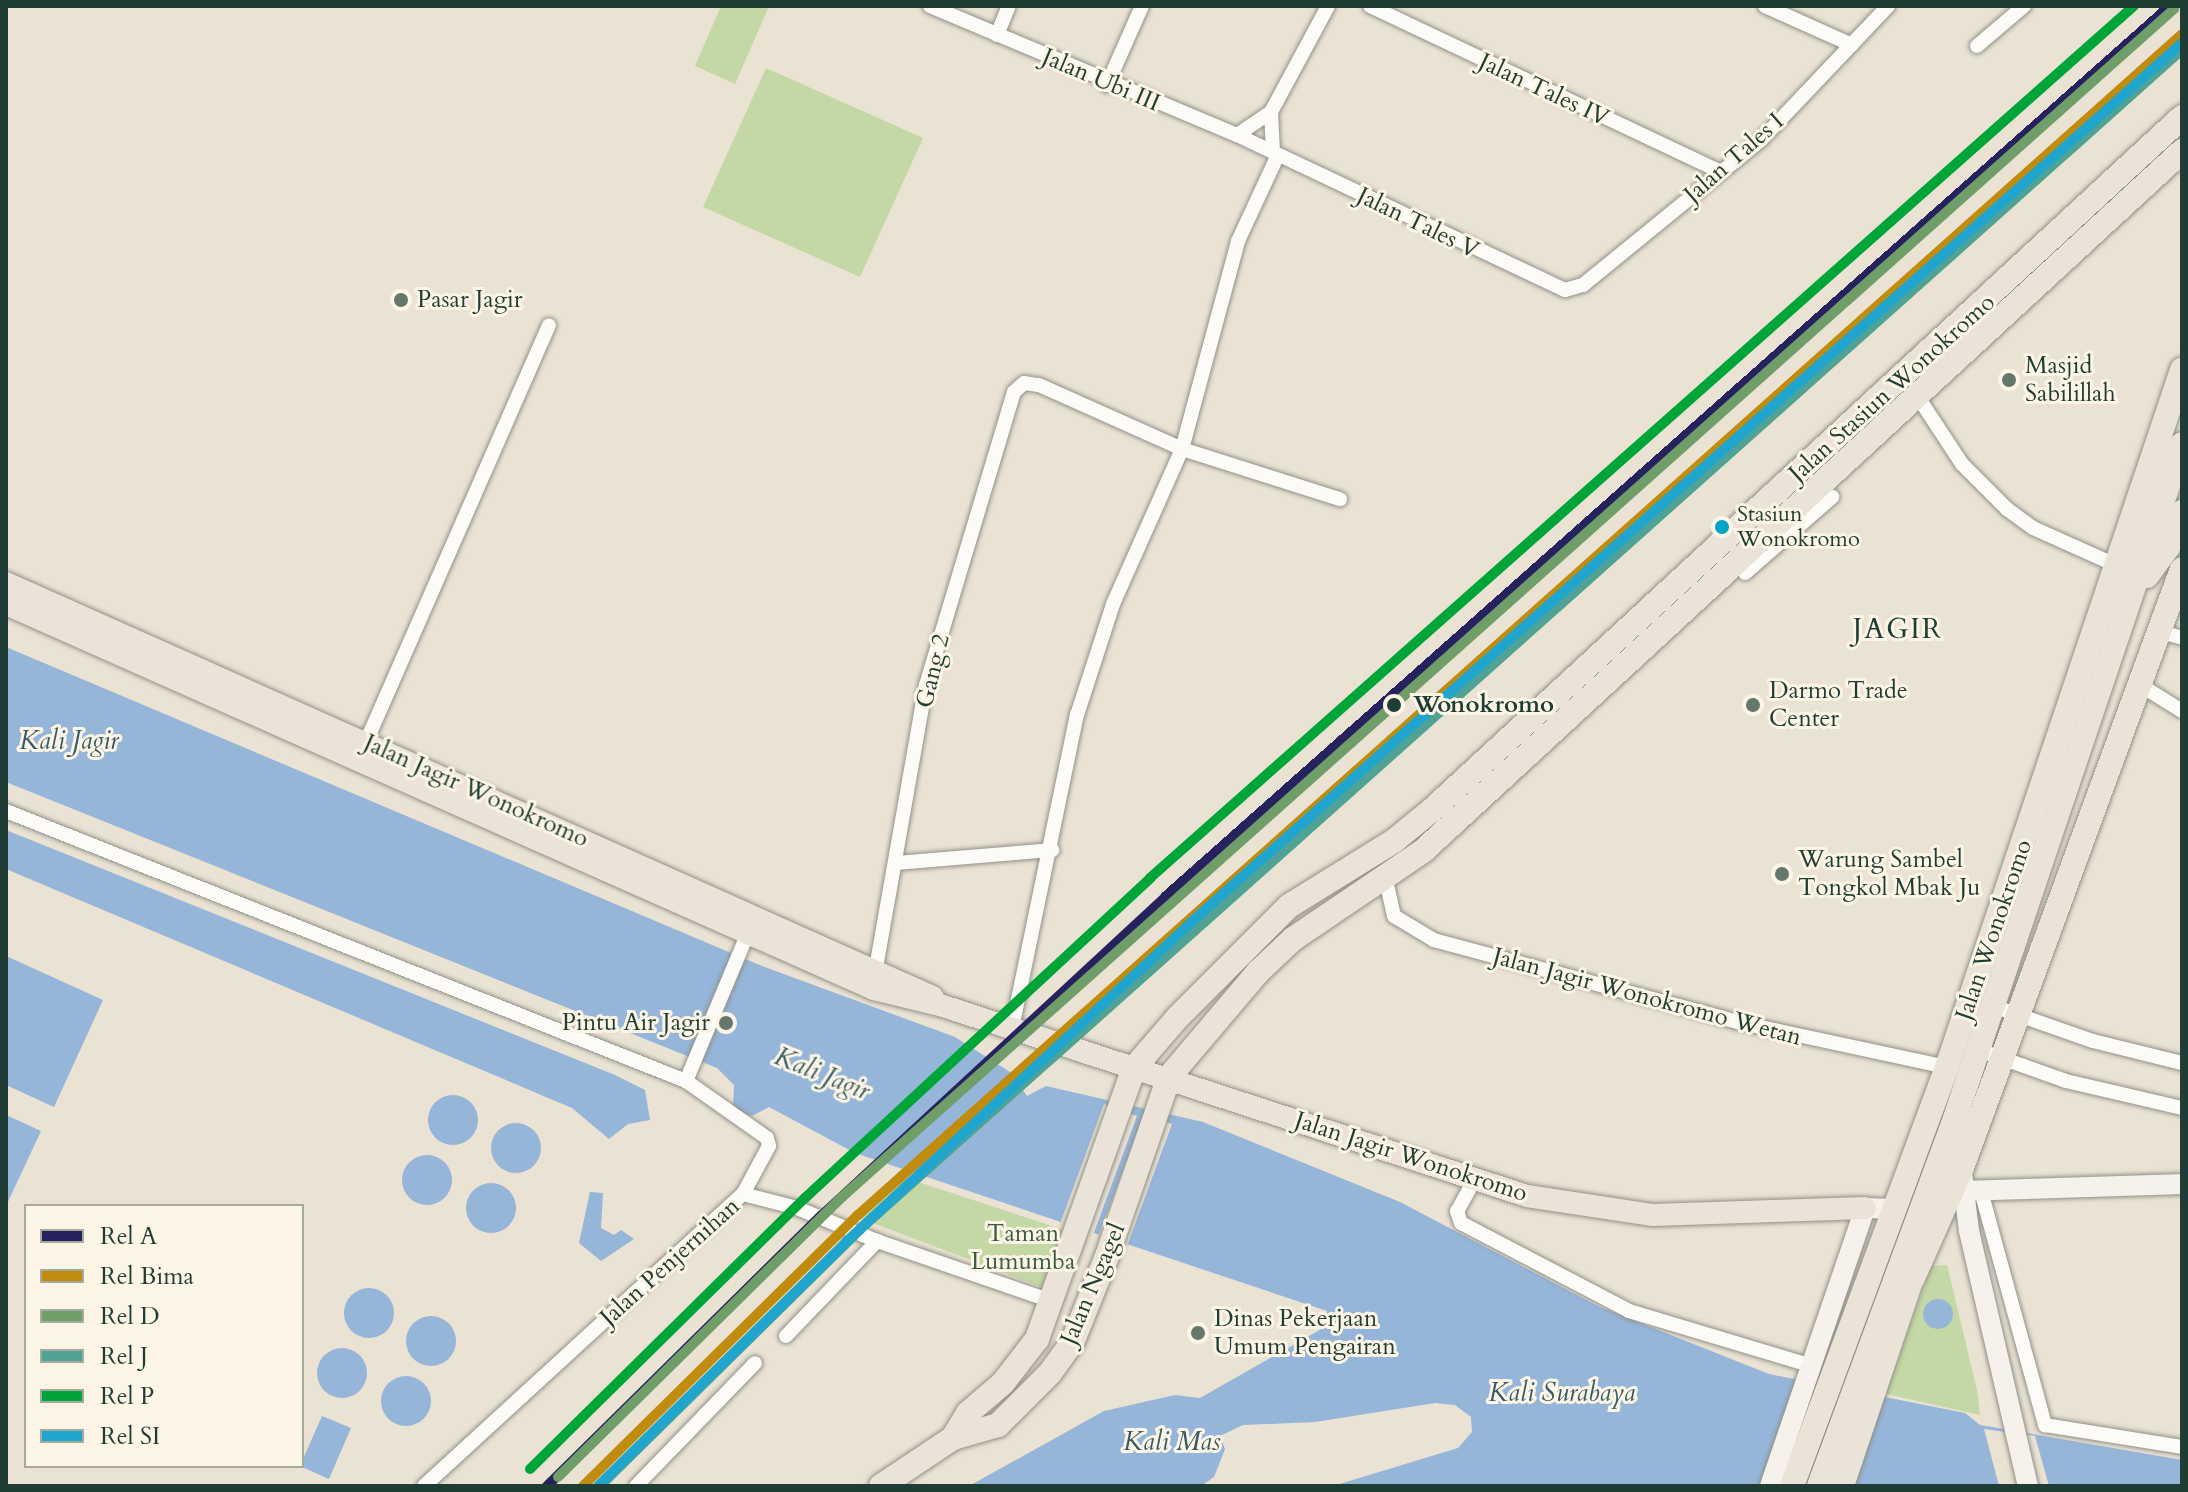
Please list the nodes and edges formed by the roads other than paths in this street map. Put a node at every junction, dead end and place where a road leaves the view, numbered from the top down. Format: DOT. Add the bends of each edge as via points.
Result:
graph roads {
  1 [pos="930,6"];
  2 [pos="1009,6"];
  3 [pos="1142,6"];
  4 [pos="1328,6"];
  5 [pos="1370,6"];
  6 [pos="1765,6"];
  7 [pos="1888,6"];
  8 [pos="2024,6"];
  9 [pos="997,35"];
  10 [pos="1852,45"];
  11 [pos="1977,46"];
  12 [pos="1107,85"];
  13 [pos="1271,112"];
  14 [pos="2182,117"];
  15 [pos="1237,135"];
  16 [pos="2182,151"];
  17 [pos="1275,153"];
  18 [pos="2172,165"];
  19 [pos="1719,171"];
  20 [pos="1565,290"];
  21 [pos="549,325"];
  22 [pos="2182,370"];
  23 [pos="1918,397"];
  24 [pos="1182,449"];
  25 [pos="2179,452"];
  26 [pos="1832,497"];
  27 [pos="1340,499"];
  28 [pos="1808,506"];
  29 [pos="2182,512"];
  30 [pos="1769,540"];
  31 [pos="2121,557"];
  32 [pos="2182,569"];
  33 [pos="1745,573"];
  34 [pos="6,583"];
  35 [pos="2137,587"];
  36 [pos="6,604"];
  37 [pos="2158,631"];
  38 [pos="2182,638"];
  39 [pos="2137,683"];
  40 [pos="2182,711"];
  41 [pos="366,742"];
  42 [pos="6,811"];
  43 [pos="1052,850"];
  44 [pos="897,863"];
  45 [pos="631,870"];
  46 [pos="1385,876"];
  47 [pos="743,943"];
  48 [pos="876,968"];
  49 [pos="943,1006"];
  50 [pos="1993,1006"];
  51 [pos="1012,1028"];
  52 [pos="1979,1050"];
  53 [pos="2182,1063"];
  54 [pos="1947,1067"];
  55 [pos="1134,1068"];
  56 [pos="688,1075"];
  57 [pos="1169,1077"];
  58 [pos="2182,1108"];
  59 [pos="1955,1118"];
  60 [pos="1475,1179"];
  61 [pos="1969,1184"];
  62 [pos="2182,1184"];
  63 [pos="743,1194"];
  64 [pos="1865,1208"];
  65 [pos="1904,1216"];
  66 [pos="877,1241"];
  67 [pos="1913,1278"];
  68 [pos="1054,1302"];
  69 [pos="786,1336"];
  70 [pos="755,1363"];
  71 [pos="1835,1381"];
  72 [pos="953,1438"];
  73 [pos="2182,1447"];
  74 [pos="424,1486"];
  75 [pos="636,1486"];
  76 [pos="881,1486"];
  77 [pos="1770,1486"];
  78 [pos="1792,1486"];
  79 [pos="1819,1486"];
  80 [pos="1843,1486"];
  81 [pos="2028,1486"];
  1 -- 9 [label="street, Jalan Ubi III"];
  2 -- 9 [label="street"];
  3 -- 12 [label="street"];
  4 -- 13 [label="street"];
  5 -- 19 [label="street, Jalan Tales IV"];
  6 -- 10 [label="street"];
  7 -- 10 [label="street, Jalan Tales I"];
  8 -- 11 [label="street"];
  9 -- 12 [label="street, Jalan Ubi III"];
  10 -- 19 [label="street, Jalan Tales I" via="1761,140"];
  12 -- 15 [label="street, Jalan Ubi III"];
  13 -- 15 [label="street"];
  13 -- 17 [label="street"];
  14 -- 55 [label="highway, Jalan Stasiun Wonokromo" via="1433,809 1394,841 1275,918"];
  15 -- 17 [label="street, Jalan Ubi III"];
  16 -- 18 [label="highway, Jalan Stasiun Wonokromo"];
  17 -- 20 [label="street, Jalan Tales V"];
  17 -- 24 [label="street" via="1238,241"];
  18 -- 23 [label="highway, Jalan Stasiun Wonokromo"];
  19 -- 20 [label="street, Jalan Tales I" via="1583,285"];
  21 -- 41 [label="street"];
  22 -- 31 [label="highway, Jalan Wonokromo" via="2149,457"];
  23 -- 28 [label="highway, Jalan Stasiun Wonokromo"];
  23 -- 31 [label="street" via="1962,464 2007,509 2033,528"];
  24 -- 27 [label="street"];
  24 -- 43 [label="street" via="1096,655 1077,715"];
  24 -- 44 [label="street, Gang 2" via="1039,385 1024,383 1014,392 926,685"];
  25 -- 31 [label="highway"];
  25 -- 35 [label="highway"];
  26 -- 28 [label="street"];
  28 -- 30 [label="highway, Jalan Stasiun Wonokromo"];
  29 -- 35 [label="highway, Jalan Wonokromo" via="2158,564"];
  30 -- 33 [label="street"];
  30 -- 46 [label="highway, Jalan Stasiun Wonokromo" via="1423,851"];
  31 -- 54 [label="highway, Jalan Wonokromo"];
  32 -- 37 [label="highway, Jalan Wonokromo"];
  34 -- 41 [label="main road, Jalan Jagir Wonokromo"];
  35 -- 50 [label="highway, Jalan Wonokromo"];
  36 -- 45 [label="main road, Jalan Jagir Wonokromo"];
  37 -- 38 [label="street"];
  37 -- 39 [label="highway, Jalan Wonokromo"];
  39 -- 40 [label="street"];
  39 -- 61 [label="highway, Jalan Wonokromo"];
  41 -- 45 [label="main road, Jalan Jagir Wonokromo"];
  42 -- 56 [label="street"];
  43 -- 44 [label="street"];
  43 -- 51 [label="street"];
  44 -- 48 [label="street, Gang 2"];
  45 -- 47 [label="main road, Jalan Jagir Wonokromo"];
  45 -- 48 [label="main road, Jalan Jagir Wonokromo"];
  46 -- 54 [label="street, Jalan Jagir Wonokromo Wetan" via="1394,916 1434,940 1737,1022"];
  46 -- 57 [label="highway, Jalan Stasiun Wonokromo" via="1293,939"];
  47 -- 49 [label="main road, Jalan Jagir Wonokromo" via="874,989"];
  47 -- 56 [label="street"];
  48 -- 49 [label="main road, Jalan Jagir Wonokromo"];
  49 -- 51 [label="main road, Jalan Jagir Wonokromo"];
  50 -- 52 [label="highway, Jalan Wonokromo"];
  50 -- 53 [label="street" via="2093,1041"];
  51 -- 55 [label="main road, Jalan Jagir Wonokromo"];
  52 -- 58 [label="street" via="2066,1081"];
  52 -- 59 [label="highway, Jalan Wonokromo"];
  54 -- 65 [label="highway, Jalan Wonokromo"];
  55 -- 57 [label="main road, Jalan Jagir Wonokromo"];
  55 -- 68 [label="highway, Jalan Ngagel"];
  56 -- 63 [label="street" via="767,1138 769,1146"];
  57 -- 60 [label="main road, Jalan Jagir Wonokromo"];
  57 -- 72 [label="highway, Jalan Ngagel" via="1072,1343 998,1425"];
  59 -- 61 [label="main road"];
  59 -- 65 [label="highway, Jalan Wonokromo"];
  60 -- 64 [label="main road, Jalan Jagir Wonokromo" via="1527,1196 1652,1215"];
  60 -- 71 [label="street" via="1457,1211 1461,1223 1629,1311"];
  61 -- 62 [label="main road"];
  61 -- 67 [label="highway, Jalan Wonokromo"];
  61 -- 73 [label="street" via="2045,1425"];
  61 -- 81 [label="main road"];
  63 -- 66 [label="street, Jalan Penjernihan" via="821,1216"];
  63 -- 74 [label="street, Jalan Penjernihan"];
  64 -- 65 [label="main road, Jalan Jagir Wonokromo"];
  64 -- 71 [label="main road"];
  65 -- 67 [label="highway"];
  65 -- 71 [label="highway, Jalan Wonokromo"];
  66 -- 68 [label="street, Jalan Penjernihan"];
  66 -- 69 [label="street"];
  67 -- 71 [label="main road, Jalan Wonokromo"];
  68 -- 72 [label="highway, Jalan Ngagel" via="1037,1339 1003,1383 968,1413"];
  70 -- 75 [label="street"];
  71 -- 77 [label="main road"];
  71 -- 78 [label="highway, Jalan Wonokromo"];
  71 -- 79 [label="highway, Jalan Wonokromo"];
  71 -- 80 [label="main road, Jalan Wonokromo"];
  72 -- 76 [label="highway, Jalan Ngagel"];
}
